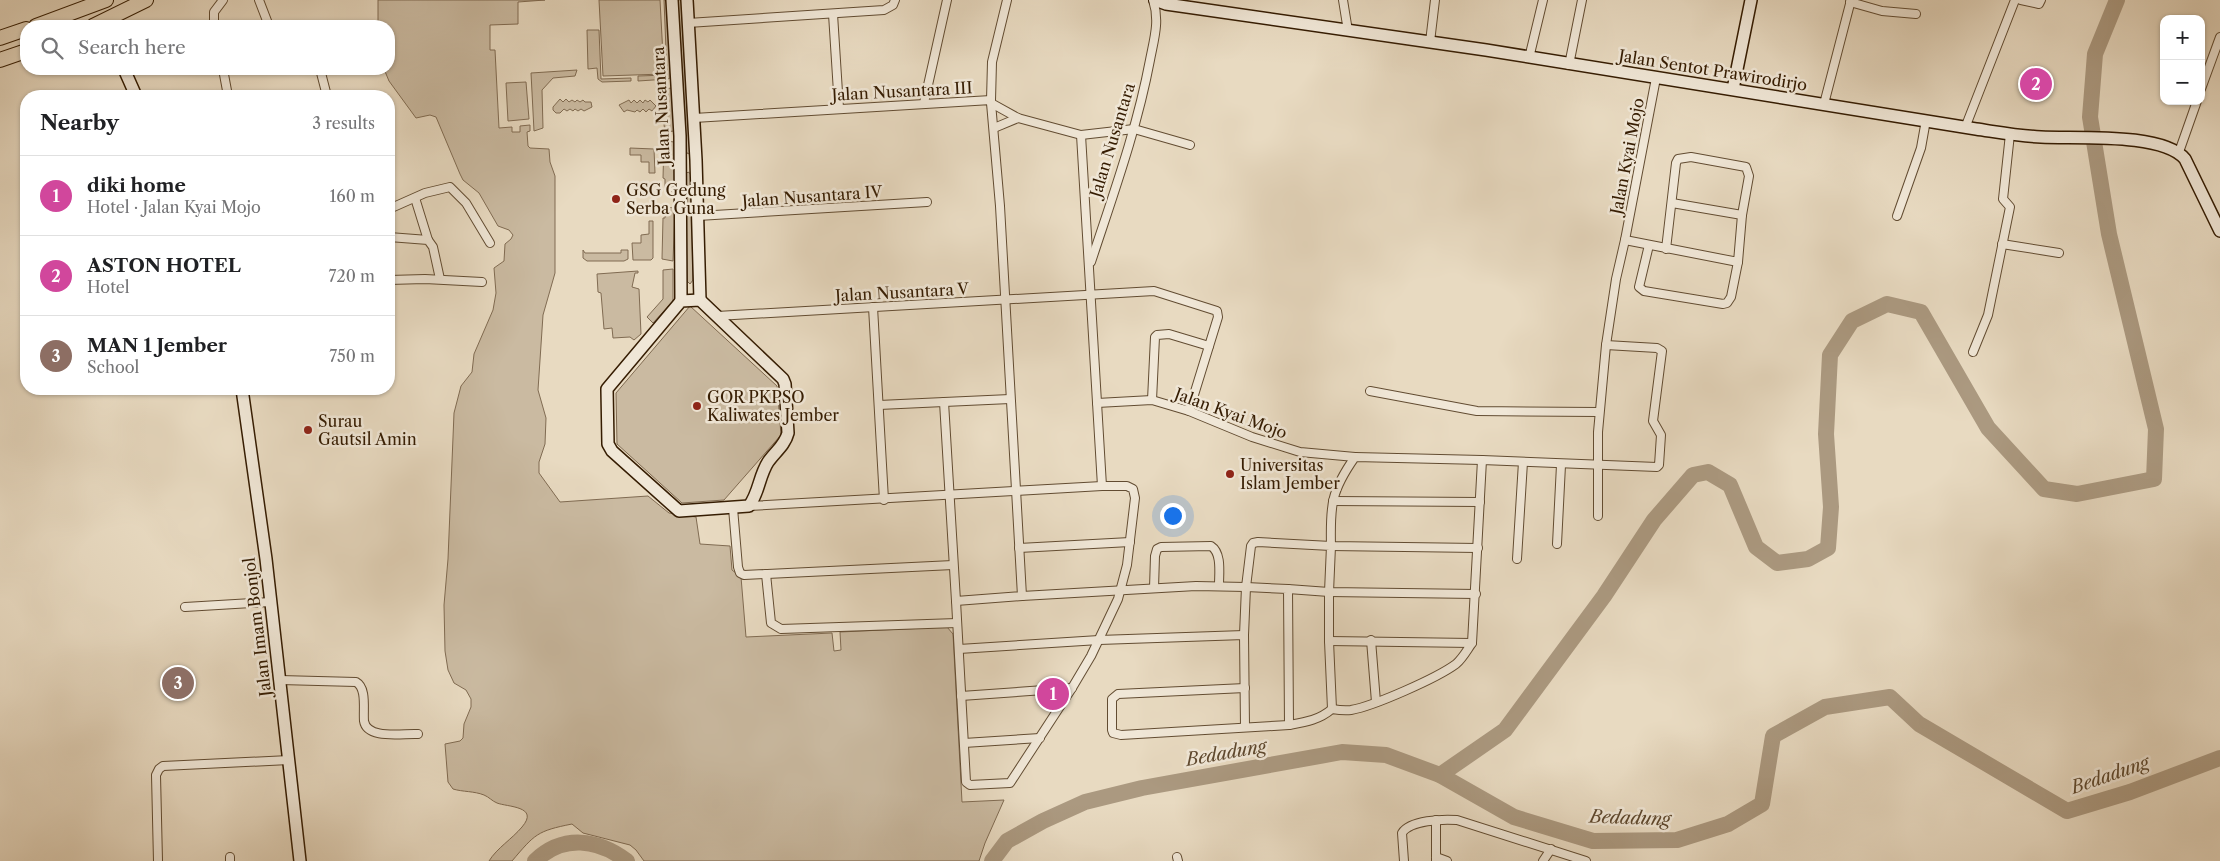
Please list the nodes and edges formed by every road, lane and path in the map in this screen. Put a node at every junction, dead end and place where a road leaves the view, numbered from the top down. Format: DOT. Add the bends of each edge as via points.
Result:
graph roads {
  1 [pos="146,0"];
  2 [pos="223,0"];
  3 [pos="259,0"];
  4 [pos="672,0"];
  5 [pos="687,0"];
  6 [pos="895,0"];
  7 [pos="947,0"];
  8 [pos="1007,0"];
  9 [pos="1344,0"];
  10 [pos="1435,0"];
  11 [pos="1543,0"];
  12 [pos="1582,0"];
  13 [pos="1751,0"];
  14 [pos="2015,0"];
  15 [pos="2021,0"];
  16 [pos="2041,0"];
  17 [pos="1158,1"];
  18 [pos="1850,1"];
  19 [pos="98,2"];
  20 [pos="833,14"];
  21 [pos="1916,14"];
  22 [pos="52,20"];
  23 [pos="100,20"];
  24 [pos="110,20"];
  25 [pos="214,20"];
  26 [pos="267,20"];
  27 [pos="1157,22"];
  28 [pos="688,23"];
  29 [pos="20,31"];
  30 [pos="1348,31"];
  31 [pos="2220,37"];
  32 [pos="0,38"];
  33 [pos="1430,42"];
  34 [pos="20,53"];
  35 [pos="1529,58"];
  36 [pos="0,60"];
  37 [pos="1568,65"];
  38 [pos="127,75"];
  39 [pos="223,75"];
  40 [pos="322,75"];
  41 [pos="1656,78"];
  42 [pos="2205,78"];
  43 [pos="1733,89"];
  44 [pos="133,90"];
  45 [pos="227,90"];
  46 [pos="325,90"];
  47 [pos="991,102"];
  48 [pos="924,103"];
  49 [pos="1824,104"];
  50 [pos="2196,105"];
  51 [pos="839,108"];
  52 [pos="694,118"];
  53 [pos="1018,118"];
  54 [pos="1926,120"];
  55 [pos="994,128"];
  56 [pos="1964,128"];
  57 [pos="1134,130"];
  58 [pos="2010,134"];
  59 [pos="1081,135"];
  60 [pos="1190,145"];
  61 [pos="2179,152"];
  62 [pos="696,160"];
  63 [pos="681,161"];
  64 [pos="414,198"];
  65 [pos="927,202"];
  66 [pos="1672,203"];
  67 [pos="395,206"];
  68 [pos="1742,215"];
  69 [pos="698,216"];
  70 [pos="1897,216"];
  71 [pos="2220,231"];
  72 [pos="395,237"];
  73 [pos="428,240"];
  74 [pos="1625,240"];
  75 [pos="490,243"];
  76 [pos="2002,244"];
  77 [pos="1649,245"];
  78 [pos="1666,249"];
  79 [pos="2059,253"];
  80 [pos="1738,262"];
  81 [pos="1090,266"];
  82 [pos="440,279"];
  83 [pos="395,280"];
  84 [pos="482,282"];
  85 [pos="1090,295"];
  86 [pos="700,300"];
  87 [pos="681,301"];
  88 [pos="1004,301"];
  89 [pos="873,307"];
  90 [pos="716,316"];
  91 [pos="1606,345"];
  92 [pos="1209,346"];
  93 [pos="1973,352"];
  94 [pos="1370,391"];
  95 [pos="243,395"];
  96 [pos="1010,398"];
  97 [pos="1152,400"];
  98 [pos="944,402"];
  99 [pos="1097,403"];
  100 [pos="879,405"];
  101 [pos="1189,411"];
  102 [pos="1599,412"];
  103 [pos="1355,457"];
  104 [pos="1482,460"];
  105 [pos="1523,462"];
  106 [pos="1561,465"];
  107 [pos="1597,466"];
  108 [pos="1102,486"];
  109 [pos="1016,493"];
  110 [pos="949,496"];
  111 [pos="884,500"];
  112 [pos="1333,501"];
  113 [pos="1480,502"];
  114 [pos="749,506"];
  115 [pos="733,508"];
  116 [pos="1598,516"];
  117 [pos="1130,542"];
  118 [pos="1557,544"];
  119 [pos="1331,546"];
  120 [pos="1019,548"];
  121 [pos="1478,548"];
  122 [pos="1518,559"];
  123 [pos="953,565"];
  124 [pos="766,574"];
  125 [pos="1219,585"];
  126 [pos="1246,587"];
  127 [pos="1154,588"];
  128 [pos="1288,588"];
  129 [pos="1121,592"];
  130 [pos="1329,592"];
  131 [pos="1476,594"];
  132 [pos="1022,596"];
  133 [pos="956,601"];
  134 [pos="270,602"];
  135 [pos="185,607"];
  136 [pos="958,623"];
  137 [pos="1244,635"];
  138 [pos="1099,640"];
  139 [pos="1371,640"];
  140 [pos="1328,641"];
  141 [pos="1472,642"];
  142 [pos="959,649"];
  143 [pos="280,680"];
  144 [pos="1072,688"];
  145 [pos="1245,688"];
  146 [pos="961,696"];
  147 [pos="1376,702"];
  148 [pos="1332,709"];
  149 [pos="1289,724"];
  150 [pos="1245,727"];
  151 [pos="418,734"];
  152 [pos="1040,738"];
  153 [pos="964,743"];
  154 [pos="290,760"];
  155 [pos="1436,820"];
  156 [pos="1550,849"];
  157 [pos="1436,859"];
  158 [pos="158,861"];
  159 [pos="300,861"];
  160 [pos="1404,861"];
  161 [pos="1447,861"];
  162 [pos="1543,861"];
  163 [pos="1583,861"];
  1 -- 24 [label="highway"];
  2 -- 25 [label="street" via="214,12"];
  3 -- 26 [label="street"];
  4 -- 63 [label="street, Jalan Nusantara"];
  5 -- 28 [label="street, Jalan Nusantara"];
  6 -- 20 [label="street" via="884,10"];
  7 -- 48 [label="street"];
  8 -- 47 [label="street" via="992,62"];
  9 -- 30 [label="street"];
  10 -- 33 [label="street"];
  11 -- 35 [label="street"];
  12 -- 37 [label="street"];
  13 -- 43 [label="street"];
  14 -- 56 [label="street"];
  15 -- 16 [label="street" via="2040,4"];
  17 -- 27 [label="street"];
  17 -- 27 [label="street"];
  17 -- 30 [label="street, Jalan Sentot Prawirodirjo"];
  18 -- 21 [label="street" via="1882,11"];
  18 -- 49 [label="street"];
  19 -- 22 [label="highway"];
  19 -- 23 [label="street"];
  20 -- 28 [label="street"];
  20 -- 51 [label="street"];
  27 -- 57 [label="street, Jalan Nusantara"];
  28 -- 52 [label="street, Jalan Nusantara"];
  29 -- 32 [label="highway"];
  30 -- 33 [label="street, Jalan Sentot Prawirodirjo"];
  31 -- 42 [label="street"];
  33 -- 35 [label="street, Jalan Sentot Prawirodirjo"];
  34 -- 36 [label="highway"];
  35 -- 37 [label="street, Jalan Sentot Prawirodirjo"];
  37 -- 41 [label="street, Jalan Sentot Prawirodirjo"];
  38 -- 44 [label="street"];
  39 -- 45 [label="street"];
  40 -- 46 [label="street"];
  41 -- 43 [label="street, Jalan Sentot Prawirodirjo"];
  41 -- 74 [label="street, Jalan Kyai Mojo"];
  43 -- 49 [label="street, Jalan Sentot Prawirodirjo"];
  47 -- 48 [label="street, Jalan Nusantara III"];
  47 -- 53 [label="street, Jalan Nusantara III"];
  47 -- 55 [label="street"];
  48 -- 51 [label="street, Jalan Nusantara III"];
  49 -- 54 [label="street, Jalan Sentot Prawirodirjo"];
  50 -- 61 [label="street"];
  51 -- 52 [label="street, Jalan Nusantara III"];
  52 -- 62 [label="street, Jalan Nusantara"];
  53 -- 55 [label="street"];
  53 -- 59 [label="street, Jalan Nusantara III"];
  54 -- 56 [label="street, Jalan Sentot Prawirodirjo"];
  54 -- 70 [label="street" via="1921,148"];
  55 -- 88 [label="street"];
  56 -- 58 [label="street, Jalan Sentot Prawirodirjo"];
  57 -- 59 [label="street, Jalan Nusantara III"];
  57 -- 60 [label="street, Jalan Nusantara III"];
  57 -- 81 [label="street, Jalan Nusantara"];
  58 -- 61 [label="street, Jalan Sentot Prawirodirjo" via="2138,141"];
  58 -- 76 [label="street" via="2003,199 2010,207"];
  59 -- 81 [label="street"];
  61 -- 71 [label="street"];
  62 -- 63 [label="street"];
  62 -- 69 [label="street, Jalan Nusantara"];
  63 -- 87 [label="street, Jalan Nusantara"];
  64 -- 67 [label="street"];
  64 -- 73 [label="street"];
  64 -- 75 [label="street" via="450,187 466,203"];
  65 -- 69 [label="street, Jalan Nusantara IV"];
  66 -- 68 [label="street"];
  66 -- 68 [label="street" via="1678,160 1687,157 1744,166 1749,176"];
  66 -- 78 [label="street"];
  68 -- 80 [label="street"];
  69 -- 86 [label="street, Jalan Nusantara"];
  72 -- 73 [label="street"];
  73 -- 82 [label="street" via="433,247"];
  74 -- 77 [label="street"];
  74 -- 91 [label="street, Jalan Kyai Mojo"];
  76 -- 79 [label="street"];
  76 -- 93 [label="street" via="1988,315"];
  77 -- 78 [label="street"];
  77 -- 80 [label="street" via="1639,287 1644,291 1728,303"];
  78 -- 80 [label="street"];
  81 -- 85 [label="street"];
  82 -- 83 [label="street"];
  82 -- 84 [label="street"];
  85 -- 88 [label="street, Jalan Nusantara V"];
  85 -- 92 [label="street, Jalan Nusantara V" via="1154,291 1214,309 1218,317"];
  85 -- 99 [label="street"];
  86 -- 87 [label="street"];
  86 -- 90 [label="street"];
  87 -- 115 [label="street" via="607,389 608,444 679,510"];
  88 -- 89 [label="street, Jalan Nusantara V"];
  88 -- 96 [label="street"];
  89 -- 90 [label="street, Jalan Nusantara V"];
  89 -- 100 [label="street"];
  90 -- 114 [label="street" via="785,384 787,439 766,467 756,497"];
  91 -- 102 [label="street, Jalan Kyai Mojo"];
  91 -- 107 [label="street, Jalan Kyai Mojo" via="1662,351 1653,421 1661,435 1660,463 1657,467"];
  92 -- 97 [label="street" via="1169,334 1157,334"];
  92 -- 101 [label="street, Jalan Nusantara V"];
  94 -- 102 [label="street" via="1477,411"];
  95 -- 134 [label="street, Jalan Imam Bonjol"];
  96 -- 98 [label="street"];
  96 -- 109 [label="street"];
  97 -- 99 [label="street, Jalan Kyai Mojo"];
  97 -- 101 [label="street, Jalan Kyai Mojo"];
  98 -- 100 [label="street"];
  98 -- 110 [label="street"];
  99 -- 108 [label="street"];
  100 -- 111 [label="street"];
  101 -- 103 [label="street, Jalan Kyai Mojo" via="1252,437 1300,452"];
  102 -- 107 [label="street, Jalan Kyai Mojo"];
  103 -- 104 [label="street, Jalan Kyai Mojo"];
  103 -- 112 [label="street" via="1338,481"];
  104 -- 105 [label="street, Jalan Kyai Mojo"];
  104 -- 113 [label="street"];
  105 -- 106 [label="street, Jalan Kyai Mojo"];
  105 -- 122 [label="street"];
  106 -- 107 [label="street, Jalan Kyai Mojo"];
  106 -- 118 [label="street"];
  107 -- 116 [label="street, Jalan Kyai Mojo"];
  108 -- 109 [label="street"];
  108 -- 117 [label="street" via="1133,489 1135,498"];
  109 -- 110 [label="street"];
  109 -- 120 [label="street"];
  110 -- 111 [label="street"];
  110 -- 123 [label="street"];
  111 -- 114 [label="street"];
  112 -- 113 [label="street"];
  112 -- 119 [label="street"];
  113 -- 121 [label="street"];
  114 -- 115 [label="street"];
  115 -- 124 [label="street" via="739,571 744,575"];
  117 -- 120 [label="street"];
  117 -- 129 [label="street"];
  119 -- 121 [label="street"];
  119 -- 126 [label="street" via="1252,544"];
  119 -- 130 [label="street"];
  120 -- 132 [label="street"];
  121 -- 131 [label="street"];
  123 -- 124 [label="street"];
  123 -- 133 [label="street"];
  124 -- 136 [label="street" via="771,623 781,629"];
  125 -- 126 [label="street"];
  125 -- 127 [label="street"];
  125 -- 127 [label="street" via="1218,554 1211,546 1161,547 1156,553"];
  126 -- 128 [label="street"];
  126 -- 137 [label="street"];
  127 -- 129 [label="street"];
  128 -- 130 [label="street"];
  128 -- 149 [label="street"];
  129 -- 132 [label="street"];
  129 -- 138 [label="street"];
  130 -- 131 [label="street"];
  130 -- 140 [label="street"];
  131 -- 141 [label="street"];
  132 -- 133 [label="street"];
  133 -- 136 [label="street"];
  134 -- 135 [label="street"];
  134 -- 143 [label="street, Jalan Imam Bonjol"];
  136 -- 142 [label="street"];
  137 -- 138 [label="street"];
  137 -- 145 [label="street"];
  138 -- 142 [label="street"];
  138 -- 144 [label="street"];
  139 -- 140 [label="street"];
  139 -- 141 [label="street"];
  139 -- 147 [label="street"];
  140 -- 148 [label="street"];
  141 -- 147 [label="street" via="1464,655 1446,670"];
  142 -- 146 [label="street"];
  143 -- 151 [label="street" via="356,682 362,690 364,725 380,733"];
  143 -- 154 [label="street, Jalan Imam Bonjol"];
  144 -- 146 [label="street"];
  144 -- 152 [label="street"];
  145 -- 150 [label="street"];
  145 -- 150 [label="street" via="1118,694 1111,702 1112,730 1116,734"];
  146 -- 153 [label="street"];
  147 -- 148 [label="street" via="1351,710"];
  148 -- 149 [label="street" via="1322,717"];
  149 -- 150 [label="street"];
  152 -- 153 [label="street"];
  152 -- 153 [label="street" via="1012,780 1004,784 967,784"];
  154 -- 158 [label="street" via="163,766 159,769 156,775"];
  154 -- 159 [label="street, Jalan Imam Bonjol"];
  155 -- 156 [label="street" via="1457,820"];
  155 -- 157 [label="street"];
  155 -- 160 [label="street" via="1403,831"];
  156 -- 162 [label="street"];
  156 -- 163 [label="street"];
  157 -- 161 [label="street"];
}
